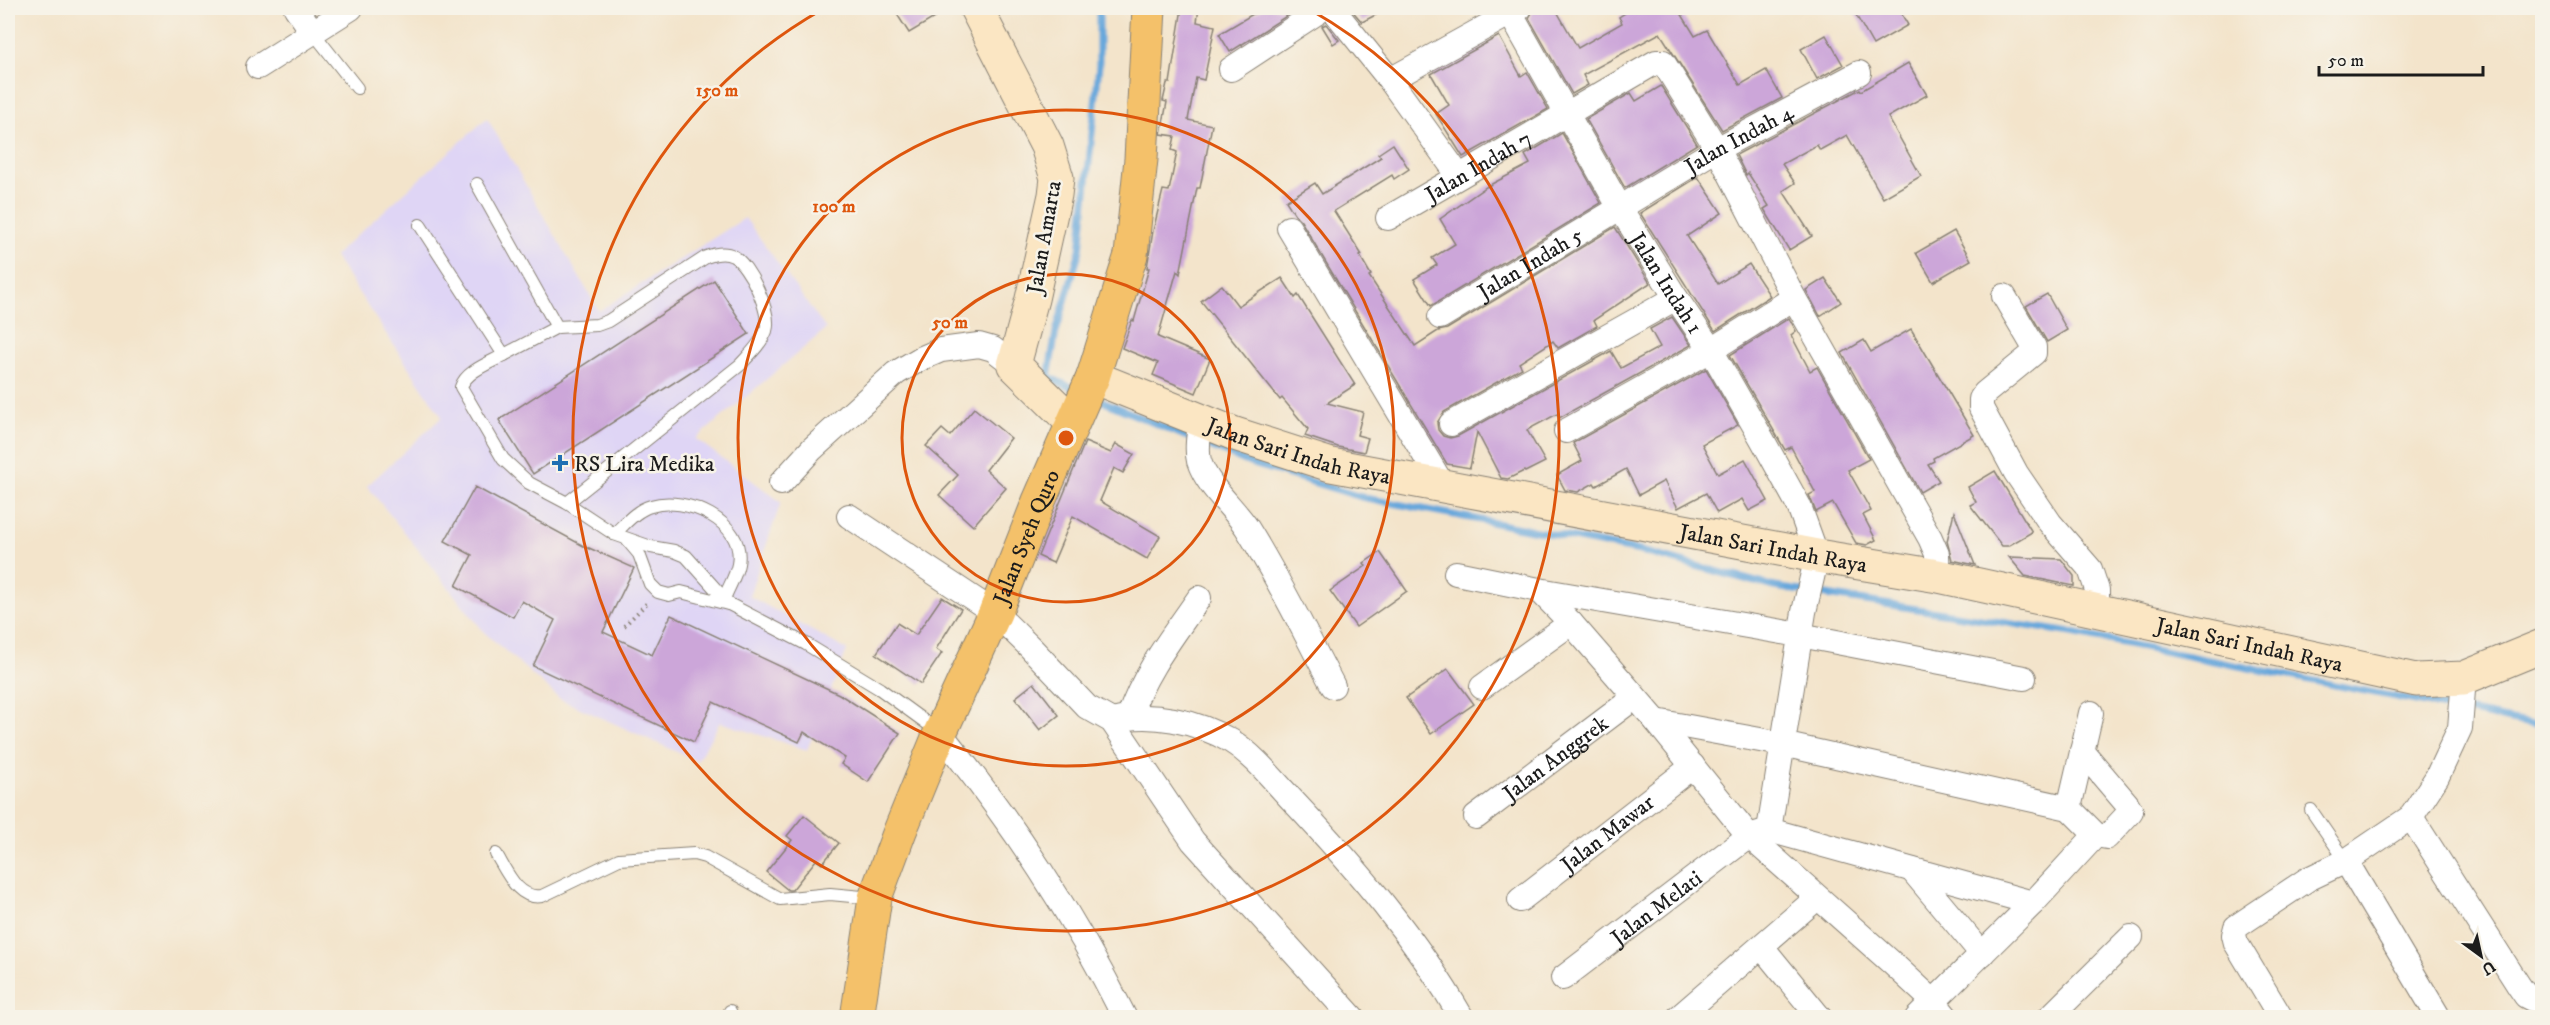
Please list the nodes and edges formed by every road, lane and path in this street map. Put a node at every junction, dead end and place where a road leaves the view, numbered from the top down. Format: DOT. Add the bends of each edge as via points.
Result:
graph roads {
  1 [pos="297,8"];
  2 [pos="351,8"];
  3 [pos="976,8"];
  4 [pos="1149,8"];
  5 [pos="1324,8"];
  6 [pos="1332,8"];
  7 [pos="1515,10"];
  8 [pos="312,31"];
  9 [pos="258,67"];
  10 [pos="1231,69"];
  11 [pos="1859,73"];
  12 [pos="1390,80"];
  13 [pos="357,88"];
  14 [pos="1566,114"];
  15 [pos="1717,149"];
  16 [pos="1460,176"];
  17 [pos="477,184"];
  18 [pos="1620,208"];
  19 [pos="1388,218"];
  20 [pos="420,225"];
  21 [pos="1289,228"];
  22 [pos="2004,296"];
  23 [pos="1676,298"];
  24 [pos="1794,298"];
  25 [pos="1440,318"];
  26 [pos="556,327"];
  27 [pos="1711,350"];
  28 [pos="504,355"];
  29 [pos="1014,365"];
  30 [pos="1083,398"];
  31 [pos="1451,424"];
  32 [pos="1566,430"];
  33 [pos="1199,434"];
  34 [pos="781,483"];
  35 [pos="1442,484"];
  36 [pos="567,503"];
  37 [pos="849,516"];
  38 [pos="620,536"];
  39 [pos="1815,562"];
  40 [pos="1456,573"];
  41 [pos="1938,576"];
  42 [pos="1539,590"];
  43 [pos="658,592"];
  44 [pos="1200,598"];
  45 [pos="726,602"];
  46 [pos="2097,612"];
  47 [pos="995,613"];
  48 [pos="1571,623"];
  49 [pos="1802,624"];
  50 [pos="624,626"];
  51 [pos="2542,646"];
  52 [pos="2024,678"];
  53 [pos="1333,686"];
  54 [pos="1482,687"];
  55 [pos="2463,688"];
  56 [pos="1634,698"];
  57 [pos="2091,713"];
  58 [pos="1120,719"];
  59 [pos="1656,720"];
  60 [pos="940,733"];
  61 [pos="1782,744"];
  62 [pos="2082,751"];
  63 [pos="1693,766"];
  64 [pos="2070,807"];
  65 [pos="2311,810"];
  66 [pos="1476,817"];
  67 [pos="2411,817"];
  68 [pos="1759,833"];
  69 [pos="2095,835"];
  70 [pos="496,854"];
  71 [pos="2346,861"];
  72 [pos="1912,870"];
  73 [pos="875,898"];
  74 [pos="1818,898"];
  75 [pos="1520,900"];
  76 [pos="2033,903"];
  77 [pos="2131,937"];
  78 [pos="1762,947"];
  79 [pos="1982,954"];
  80 [pos="1563,978"];
  81 [pos="2542,995"];
  82 [pos="1694,1012"];
  83 [pos="1933,1012"];
  84 [pos="857,1017"];
  85 [pos="1125,1017"];
  86 [pos="1353,1017"];
  87 [pos="1462,1017"];
  88 [pos="1820,1017"];
  89 [pos="2049,1017"];
  90 [pos="2281,1017"];
  91 [pos="2439,1017"];
  1 -- 8 [label="street"];
  2 -- 8 [label="street"];
  3 -- 29 [label="street, Jalan Amarta" via="1047,146 1057,178"];
  4 -- 30 [label="main road, Jalan Syeh Quro" via="1131,255"];
  5 -- 10 [label="street"];
  6 -- 12 [label="street"];
  7 -- 12 [label="street"];
  7 -- 14 [label="street, Jalan Indah 1"];
  8 -- 9 [label="street"];
  8 -- 13 [label="lane"];
  11 -- 15 [label="street, Jalan Indah 4"];
  12 -- 16 [label="street"];
  14 -- 15 [label="street, Jalan Indah 7" via="1660,61"];
  14 -- 16 [label="street, Jalan Indah 7"];
  14 -- 18 [label="street, Jalan Indah 1"];
  15 -- 18 [label="street, Jalan Indah 4"];
  15 -- 24 [label="street"];
  16 -- 19 [label="street, Jalan Indah 7"];
  17 -- 26 [label="lane"];
  18 -- 23 [label="street, Jalan Indah 1"];
  18 -- 25 [label="street, Jalan Indah 5"];
  20 -- 28 [label="lane"];
  21 -- 35 [label="street"];
  22 -- 46 [label="street" via="2034,352 1985,393 1982,408 2016,473 2050,523 2090,569 2097,590"];
  23 -- 27 [label="street, Jalan Indah 1"];
  23 -- 31 [label="street"];
  24 -- 27 [label="street"];
  24 -- 41 [label="street" via="1930,538 1939,564"];
  26 -- 28 [label="lane"];
  26 -- 36 [label="lane" via="597,326 706,257 722,253 740,260 768,315 759,343 740,365"];
  27 -- 32 [label="street"];
  27 -- 39 [label="street, Jalan Indah 1" via="1799,506"];
  28 -- 36 [label="lane" via="466,379 461,387 463,392 514,472"];
  29 -- 30 [label="street"];
  29 -- 34 [label="street" via="993,349 979,345 941,350 920,359 896,373 812,449"];
  30 -- 33 [label="street, Jalan Sari Indah Raya"];
  30 -- 47 [label="main road, Jalan Syeh Quro"];
  33 -- 35 [label="street, Jalan Sari Indah Raya" via="1235,434 1331,465"];
  33 -- 53 [label="street" via="1199,461 1205,474 1246,526 1275,574"];
  35 -- 39 [label="street, Jalan Sari Indah Raya"];
  36 -- 38 [label="lane"];
  37 -- 47 [label="street"];
  38 -- 43 [label="lane" via="639,554 650,584"];
  38 -- 45 [label="lane" via="686,556"];
  38 -- 45 [label="lane" via="638,512 651,505 691,506 708,513 723,524 736,548 738,565"];
  39 -- 41 [label="street, Jalan Sari Indah Raya"];
  39 -- 49 [label="street"];
  40 -- 42 [label="street"];
  41 -- 46 [label="street, Jalan Sari Indah Raya"];
  42 -- 48 [label="street"];
  42 -- 49 [label="street"];
  43 -- 45 [label="lane" via="681,592"];
  43 -- 50 [label="path"];
  44 -- 58 [label="street" via="1155,660"];
  45 -- 60 [label="lane" via="870,683"];
  46 -- 55 [label="street, Jalan Sari Indah Raya"];
  47 -- 58 [label="street" via="1087,707"];
  47 -- 60 [label="main road, Jalan Syeh Quro"];
  48 -- 54 [label="street"];
  48 -- 56 [label="street"];
  49 -- 52 [label="street"];
  49 -- 61 [label="street"];
  51 -- 55 [label="street, Jalan Sari Indah Raya"];
  55 -- 67 [label="street" via="2460,728 2438,777"];
  56 -- 59 [label="street"];
  56 -- 66 [label="street, Jalan Anggrek"];
  57 -- 62 [label="street"];
  58 -- 86 [label="street" via="1192,841"];
  58 -- 87 [label="street" via="1181,722 1244,750 1380,898"];
  59 -- 61 [label="street"];
  59 -- 63 [label="street"];
  60 -- 73 [label="main road, Jalan Syeh Quro"];
  60 -- 85 [label="street" via="1004,814 1048,880 1082,934"];
  61 -- 64 [label="street"];
  61 -- 68 [label="street"];
  62 -- 64 [label="street"];
  62 -- 69 [label="street" via="2131,811 2107,837"];
  63 -- 68 [label="street"];
  63 -- 75 [label="street, Jalan Mawar"];
  64 -- 69 [label="street"];
  65 -- 71 [label="lane"];
  67 -- 71 [label="street"];
  67 -- 81 [label="street" via="2526,996 2532,999"];
  68 -- 72 [label="street"];
  68 -- 74 [label="street"];
  68 -- 80 [label="street, Jalan Melati"];
  69 -- 76 [label="street"];
  70 -- 73 [label="lane" via="518,888 534,897 619,859 694,854 780,899 830,894"];
  71 -- 90 [label="street" via="2308,879 2234,931 2236,943"];
  71 -- 91 [label="street"];
  72 -- 76 [label="street"];
  72 -- 79 [label="street"];
  73 -- 84 [label="main road, Jalan Syeh Quro"];
  74 -- 78 [label="street"];
  74 -- 83 [label="street"];
  76 -- 79 [label="street"];
  77 -- 89 [label="street"];
  78 -- 82 [label="street"];
  78 -- 88 [label="street"];
  79 -- 83 [label="street"];
}
